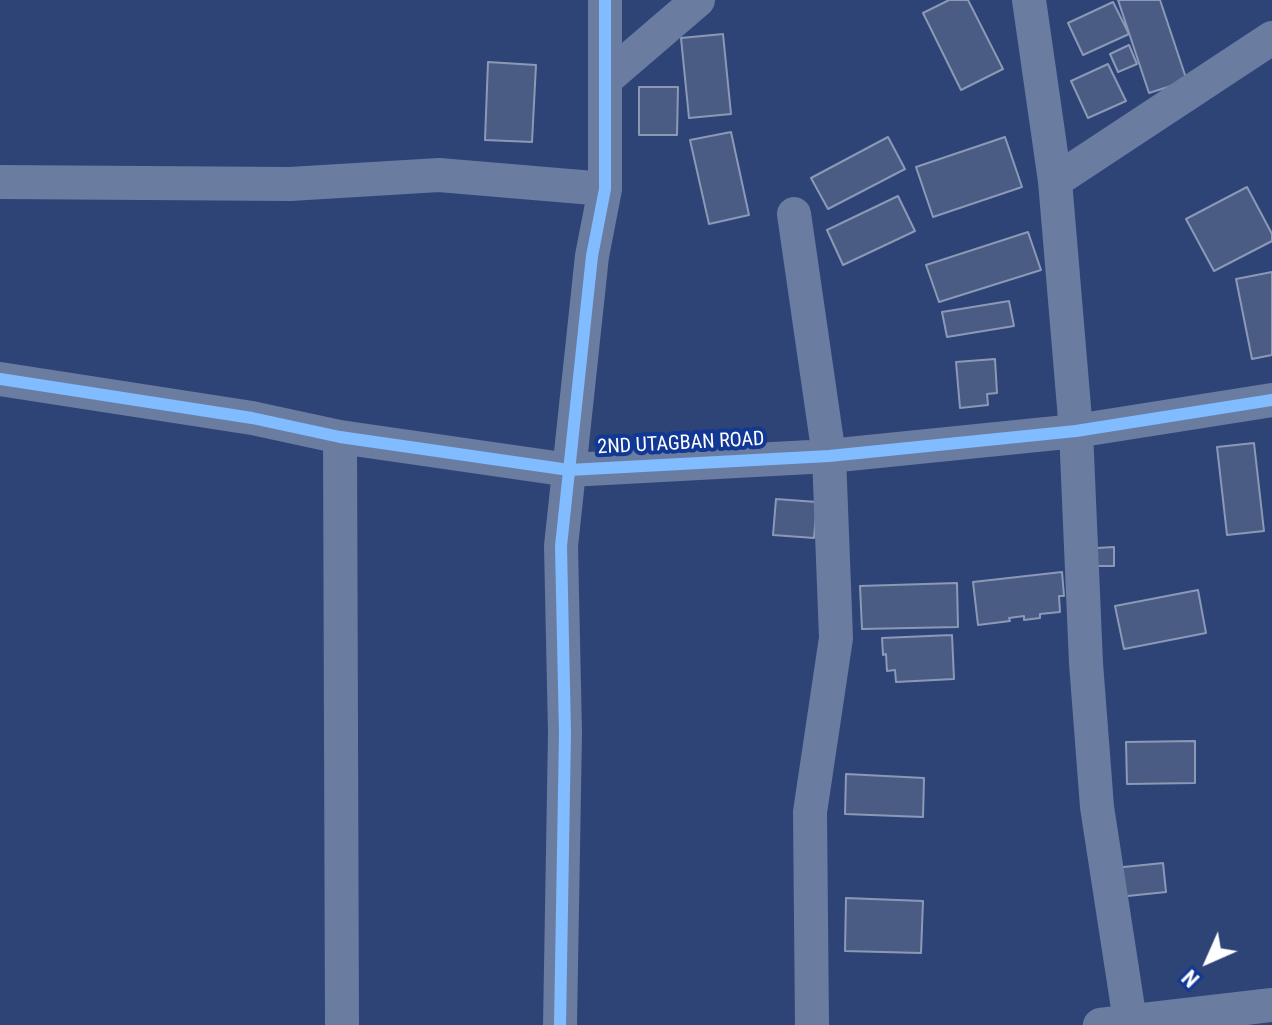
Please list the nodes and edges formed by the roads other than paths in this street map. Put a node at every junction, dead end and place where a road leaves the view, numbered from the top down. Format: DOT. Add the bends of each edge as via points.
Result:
graph roads {
  1 [pos="605,0"];
  2 [pos="698,0"];
  3 [pos="1029,0"];
  4 [pos="1272,38"];
  5 [pos="606,79"];
  6 [pos="1055,181"];
  7 [pos="0,182"];
  8 [pos="605,189"];
  9 [pos="794,214"];
  10 [pos="0,379"];
  11 [pos="1272,400"];
  12 [pos="1076,431"];
  13 [pos="340,437"];
  14 [pos="829,456"];
  15 [pos="569,470"];
  16 [pos="1272,1005"];
  17 [pos="1115,1023"];
  18 [pos="342,1025"];
  19 [pos="560,1025"];
  20 [pos="812,1025"];
  1 -- 5 [label="street"];
  2 -- 5 [label="street"];
  3 -- 6 [label="street"];
  4 -- 6 [label="street"];
  5 -- 8 [label="street"];
  6 -- 12 [label="street"];
  7 -- 8 [label="street" via="290,184 439,175"];
  8 -- 15 [label="street" via="592,256"];
  9 -- 14 [label="street"];
  10 -- 13 [label="street, 2ND UTAGBAN ROAD"];
  11 -- 12 [label="street, 2ND UTAGBAN ROAD"];
  12 -- 14 [label="street, 2ND UTAGBAN ROAD"];
  12 -- 17 [label="street" via="1086,663"];
  13 -- 15 [label="street, 2ND UTAGBAN ROAD"];
  13 -- 18 [label="street"];
  14 -- 15 [label="street, 2ND UTAGBAN ROAD"];
  14 -- 20 [label="street" via="836,638 810,812"];
  15 -- 19 [label="street" via="561,546 565,733"];
  16 -- 17 [label="street"];
}
